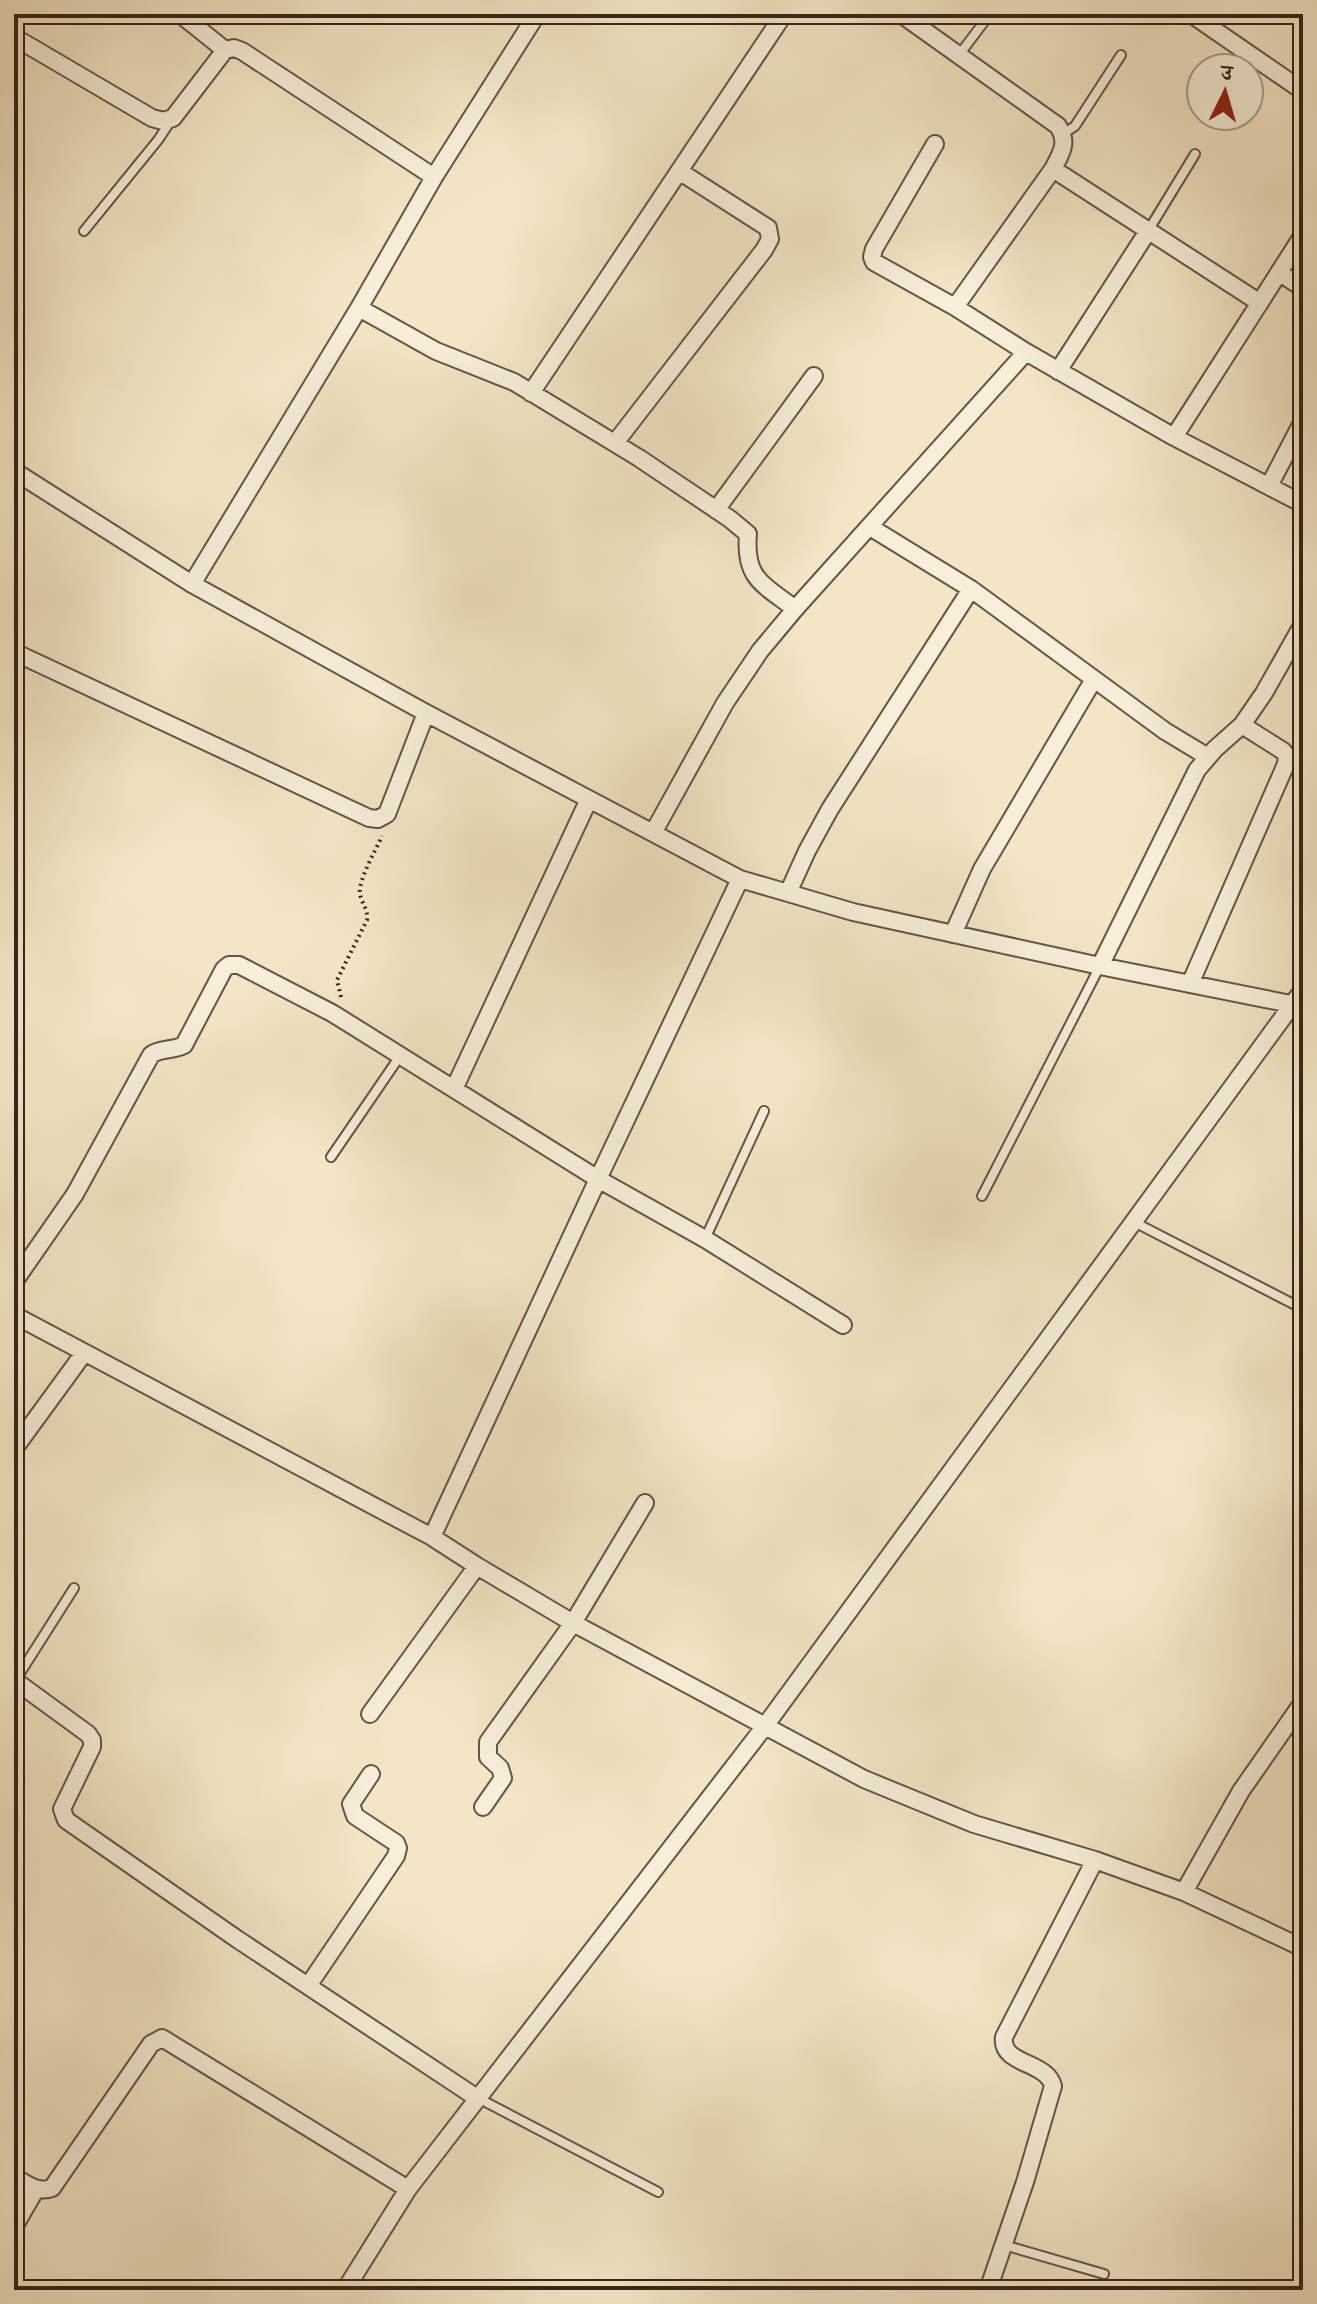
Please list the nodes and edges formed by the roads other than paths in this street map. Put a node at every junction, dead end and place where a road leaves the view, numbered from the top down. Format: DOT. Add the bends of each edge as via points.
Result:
graph roads {
  1 [pos="180,14"];
  2 [pos="537,14"];
  3 [pos="784,14"];
  4 [pos="901,14"];
  5 [pos="990,14"];
  6 [pos="1191,14"];
  7 [pos="14,37"];
  8 [pos="225,50"];
  9 [pos="959,55"];
  10 [pos="1121,55"];
  11 [pos="1303,91"];
  12 [pos="173,118"];
  13 [pos="1063,134"];
  14 [pos="935,144"];
  15 [pos="1195,154"];
  16 [pos="1053,169"];
  17 [pos="679,171"];
  18 [pos="434,177"];
  19 [pos="84,231"];
  20 [pos="1148,231"];
  21 [pos="1303,235"];
  22 [pos="1280,273"];
  23 [pos="1303,288"];
  24 [pos="1260,303"];
  25 [pos="955,307"];
  26 [pos="359,308"];
  27 [pos="1026,352"];
  28 [pos="1058,371"];
  29 [pos="814,376"];
  30 [pos="531,393"];
  31 [pos="1303,421"];
  32 [pos="1174,437"];
  33 [pos="615,443"];
  34 [pos="14,471"];
  35 [pos="1269,486"];
  36 [pos="1303,504"];
  37 [pos="716,510"];
  38 [pos="870,527"];
  39 [pos="192,584"];
  40 [pos="971,589"];
  41 [pos="795,609"];
  42 [pos="1303,624"];
  43 [pos="14,652"];
  44 [pos="1094,679"];
  45 [pos="426,713"];
  46 [pos="1242,725"];
  47 [pos="1208,757"];
  48 [pos="589,799"];
  49 [pos="653,833"];
  50 [pos="740,879"];
  51 [pos="788,893"];
  52 [pos="953,934"];
  53 [pos="1100,966"];
  54 [pos="1190,984"];
  55 [pos="1303,990"];
  56 [pos="1298,1005"];
  57 [pos="400,1056"];
  58 [pos="454,1089"];
  59 [pos="764,1111"];
  60 [pos="331,1157"];
  61 [pos="598,1179"];
  62 [pos="982,1196"];
  63 [pos="1134,1222"];
  64 [pos="705,1239"];
  65 [pos="14,1282"];
  66 [pos="1303,1309"];
  67 [pos="14,1315"];
  68 [pos="843,1325"];
  69 [pos="84,1353"];
  70 [pos="14,1449"];
  71 [pos="645,1503"];
  72 [pos="432,1537"];
  73 [pos="477,1566"];
  74 [pos="74,1588"];
  75 [pos="573,1623"];
  76 [pos="14,1680"];
  77 [pos="1303,1702"];
  78 [pos="370,1714"];
  79 [pos="765,1726"];
  80 [pos="371,1774"];
  81 [pos="483,1807"];
  82 [pos="1095,1860"];
  83 [pos="1184,1892"];
  84 [pos="1303,1948"];
  85 [pos="308,1986"];
  86 [pos="477,2098"];
  87 [pos="14,2177"];
  88 [pos="36,2189"];
  89 [pos="408,2189"];
  90 [pos="658,2192"];
  91 [pos="14,2227"];
  92 [pos="1004,2245"];
  93 [pos="1104,2274"];
  94 [pos="345,2290"];
  95 [pos="988,2290"];
  1 -- 8 [label="street"];
  2 -- 18 [label="street"];
  3 -- 17 [label="street"];
  4 -- 9 [label="street"];
  5 -- 9 [label="lane"];
  6 -- 11 [label="street"];
  7 -- 12 [label="street" via="152,118"];
  8 -- 12 [label="street"];
  8 -- 18 [label="street" via="242,51"];
  9 -- 13 [label="street"];
  10 -- 13 [label="lane" via="1075,126"];
  12 -- 19 [label="lane"];
  13 -- 16 [label="street" via="1065,147"];
  14 -- 25 [label="street" via="872,257"];
  15 -- 20 [label="lane"];
  16 -- 20 [label="street"];
  16 -- 25 [label="street"];
  17 -- 30 [label="street"];
  17 -- 33 [label="street" via="768,228 770,239"];
  18 -- 26 [label="street"];
  20 -- 24 [label="street"];
  20 -- 28 [label="street"];
  21 -- 22 [label="street"];
  22 -- 23 [label="street"];
  22 -- 24 [label="street"];
  24 -- 32 [label="street"];
  25 -- 27 [label="street"];
  26 -- 30 [label="street" via="436,351"];
  26 -- 39 [label="street"];
  27 -- 28 [label="street"];
  27 -- 38 [label="street"];
  28 -- 32 [label="street"];
  29 -- 37 [label="street"];
  30 -- 33 [label="street"];
  31 -- 35 [label="street"];
  32 -- 35 [label="street"];
  33 -- 37 [label="street"];
  34 -- 39 [label="street"];
  35 -- 36 [label="street"];
  37 -- 41 [label="street" via="748,534 746,554 754,577"];
  38 -- 40 [label="street"];
  38 -- 41 [label="street"];
  39 -- 45 [label="street"];
  40 -- 44 [label="street"];
  40 -- 51 [label="street" via="830,809"];
  41 -- 49 [label="street" via="725,703"];
  42 -- 46 [label="street"];
  43 -- 45 [label="street" via="369,818 387,814"];
  44 -- 47 [label="street"];
  44 -- 52 [label="street" via="982,869"];
  45 -- 48 [label="street"];
  46 -- 47 [label="street"];
  46 -- 54 [label="street" via="1283,751 1286,764"];
  47 -- 53 [label="street"];
  48 -- 49 [label="street"];
  48 -- 58 [label="street"];
  49 -- 50 [label="street"];
  50 -- 51 [label="street"];
  50 -- 61 [label="street"];
  51 -- 52 [label="street"];
  52 -- 53 [label="street"];
  53 -- 54 [label="street"];
  53 -- 62 [label="lane"];
  54 -- 56 [label="street"];
  55 -- 56 [label="street"];
  56 -- 63 [label="street"];
  57 -- 58 [label="street"];
  57 -- 60 [label="lane"];
  57 -- 65 [label="street" via="348,1023 239,965 229,965 184,1045 151,1055 75,1194"];
  58 -- 61 [label="street"];
  59 -- 64 [label="lane"];
  61 -- 64 [label="street"];
  61 -- 72 [label="street"];
  63 -- 66 [label="lane"];
  63 -- 79 [label="street"];
  64 -- 68 [label="street"];
  67 -- 69 [label="street"];
  69 -- 70 [label="street"];
  69 -- 72 [label="street"];
  71 -- 75 [label="street"];
  72 -- 73 [label="street"];
  73 -- 75 [label="street"];
  73 -- 78 [label="street"];
  74 -- 76 [label="lane"];
  75 -- 79 [label="street"];
  75 -- 81 [label="street" via="488,1742 488,1757 503,1778"];
  76 -- 85 [label="street" via="92,1740 62,1809 66,1820"];
  77 -- 83 [label="street" via="1241,1791"];
  79 -- 82 [label="street" via="864,1779 974,1824"];
  79 -- 86 [label="street"];
  80 -- 85 [label="street" via="352,1810 396,1843 396,1856"];
  82 -- 83 [label="street"];
  82 -- 92 [label="street" via="1004,2037 1006,2051 1046,2072 1053,2086"];
  83 -- 84 [label="street"];
  85 -- 86 [label="street"];
  86 -- 89 [label="street"];
  86 -- 90 [label="lane"];
  87 -- 88 [label="street"];
  88 -- 89 [label="street" via="52,2188 151,2044 162,2038"];
  88 -- 91 [label="street"];
  89 -- 94 [label="street"];
  92 -- 93 [label="lane"];
  92 -- 95 [label="street"];
}
